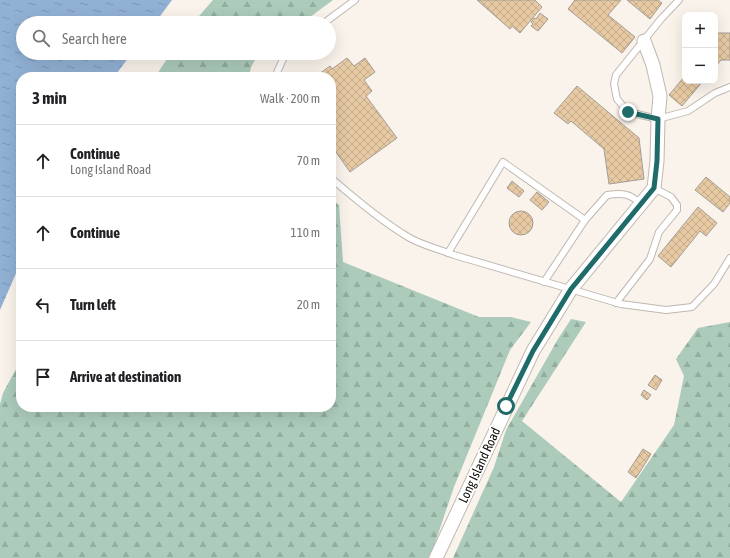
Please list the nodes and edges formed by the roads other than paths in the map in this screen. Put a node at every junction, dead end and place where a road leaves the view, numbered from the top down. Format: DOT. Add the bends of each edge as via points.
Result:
graph roads {
  1 [pos="355,0"];
  2 [pos="679,0"];
  3 [pos="333,16"];
  4 [pos="644,41"];
  5 [pos="284,60"];
  6 [pos="277,72"];
  7 [pos="730,87"];
  8 [pos="658,119"];
  9 [pos="336,182"];
  10 [pos="654,188"];
  11 [pos="641,204"];
  12 [pos="585,220"];
  13 [pos="448,253"];
  14 [pos="730,258"];
  15 [pos="544,282"];
  16 [pos="571,289"];
  17 [pos="616,303"];
  18 [pos="436,558"];
  1 -- 3 [label="lane"];
  2 -- 4 [label="lane"];
  4 -- 8 [label="street" via="660,96"];
  4 -- 8 [label="lane" via="616,75 614,84 617,99 628,112"];
  5 -- 6 [label="lane"];
  7 -- 8 [label="lane" via="688,111"];
  8 -- 10 [label="street"];
  9 -- 13 [label="lane" via="408,237"];
  10 -- 11 [label="street, Long Island Road"];
  10 -- 17 [label="lane" via="671,197 677,204 677,210 659,232 650,259"];
  11 -- 12 [label="lane" via="634,197 622,193 607,195"];
  11 -- 16 [label="street, Long Island Road"];
  12 -- 13 [label="lane" via="503,162"];
  12 -- 15 [label="lane"];
  13 -- 15 [label="lane"];
  14 -- 17 [label="lane" via="714,284 692,307 666,310"];
  15 -- 16 [label="lane"];
  16 -- 17 [label="lane"];
  16 -- 18 [label="street, Long Island Road" via="533,351"];
}
